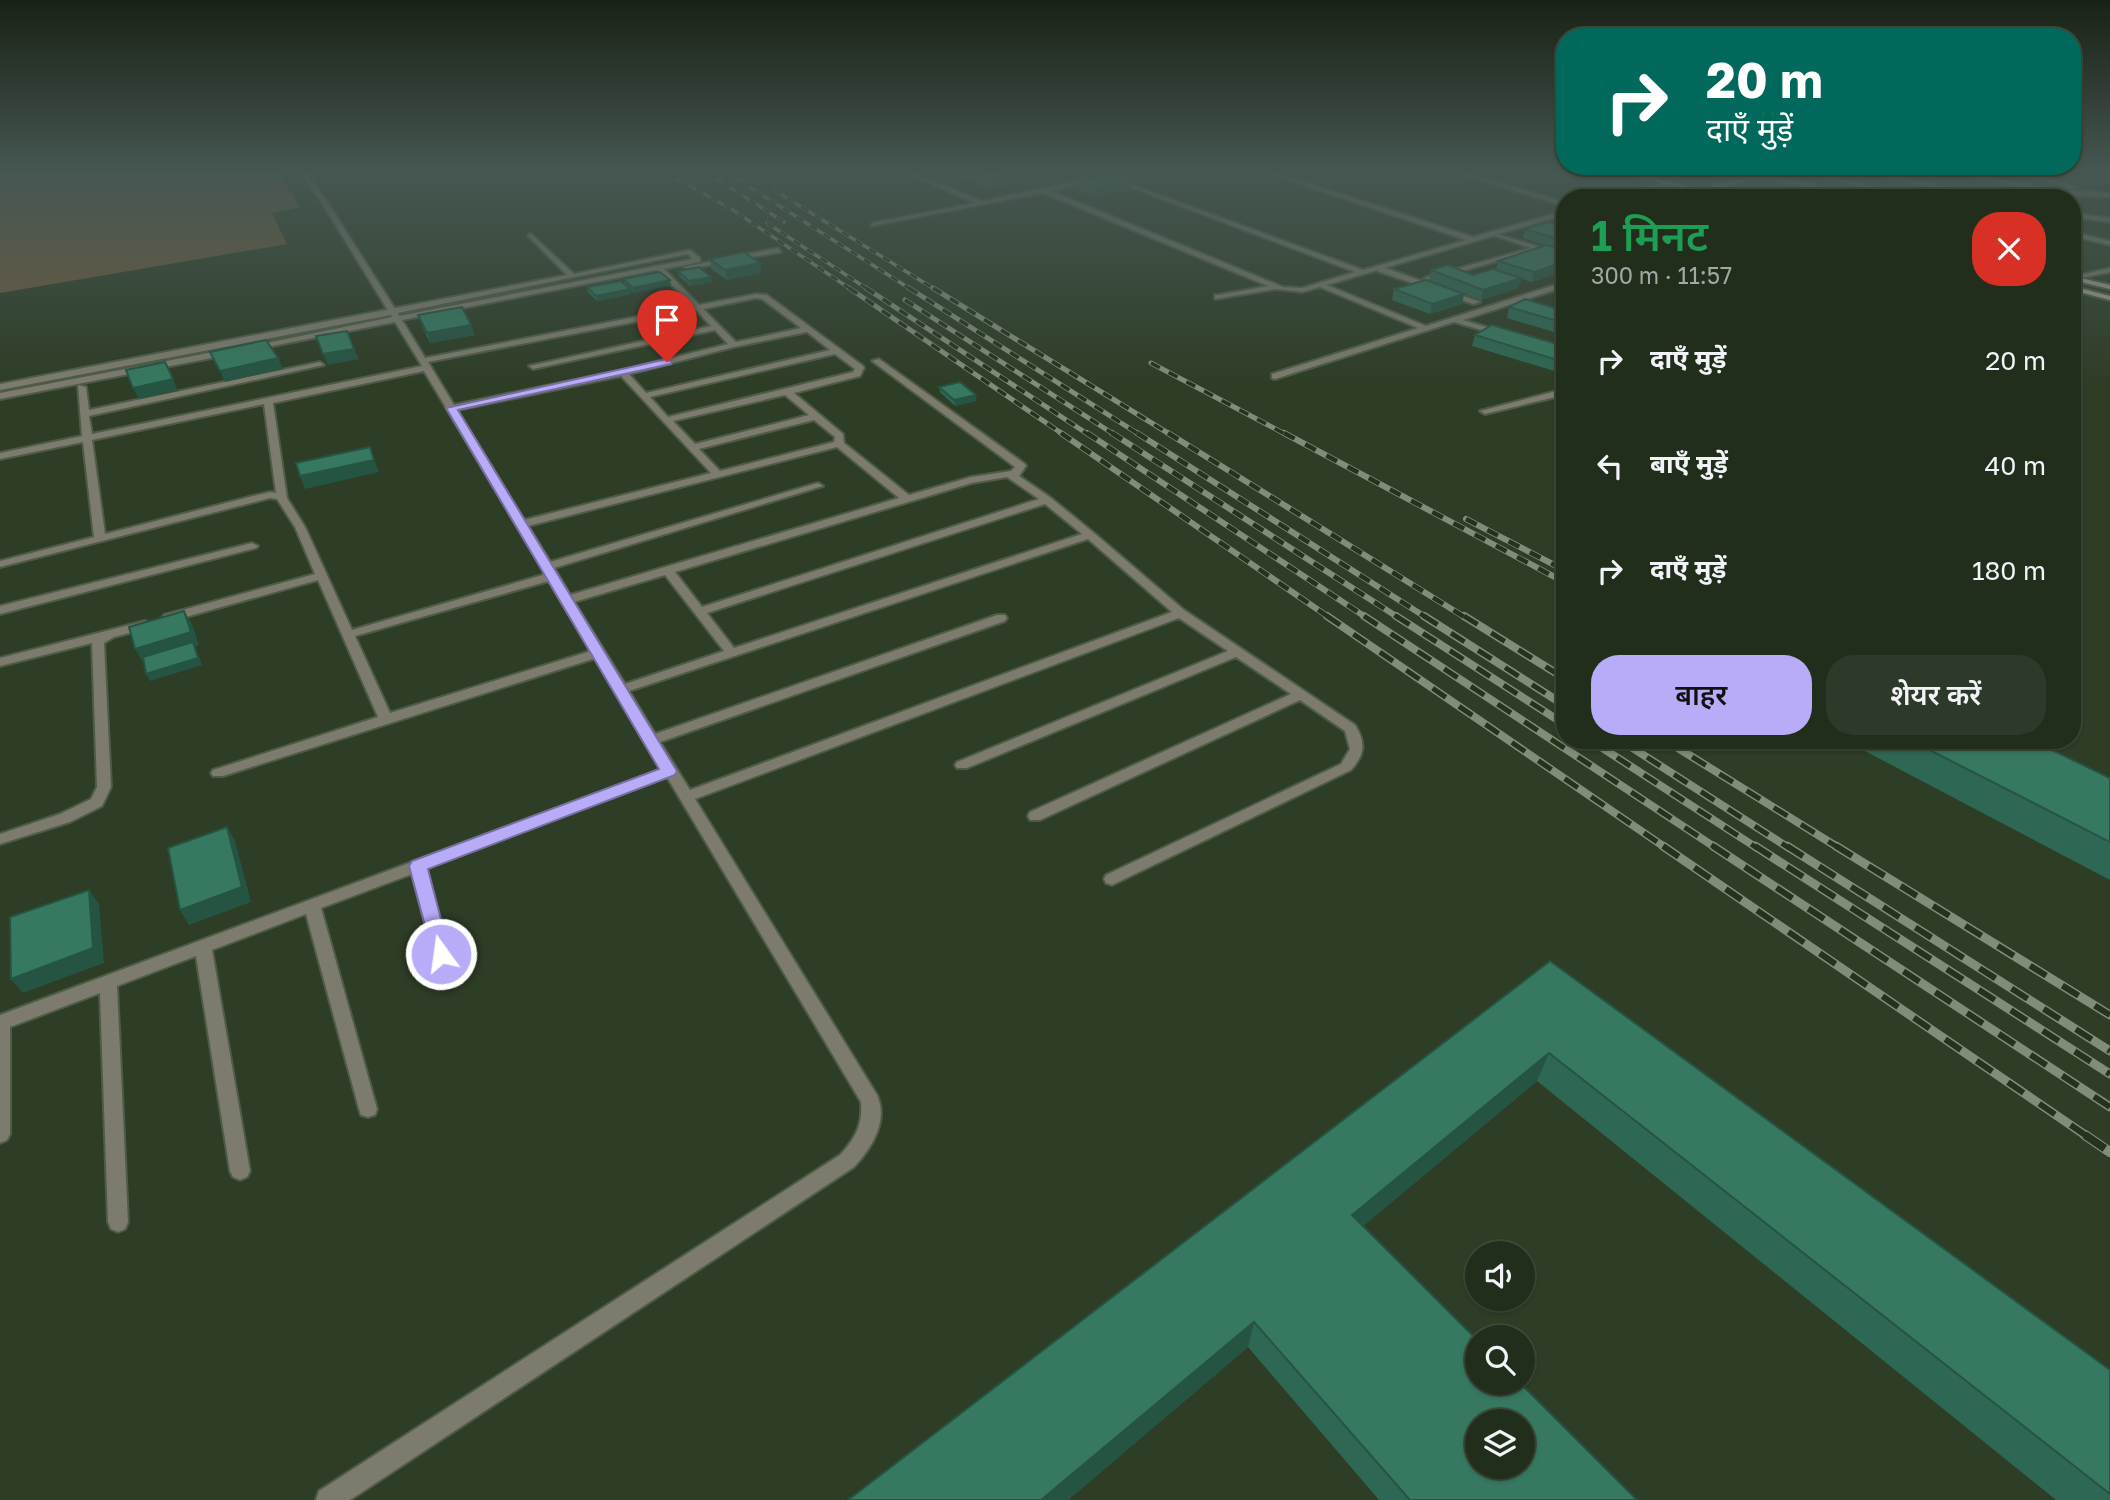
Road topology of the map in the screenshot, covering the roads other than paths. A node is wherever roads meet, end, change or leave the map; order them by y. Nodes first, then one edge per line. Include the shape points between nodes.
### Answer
1 (350, 244) edge
2 (539, 244) edge
3 (1173, 244) edge
4 (1287, 244) edge
5 (1461, 244) edge
6 (1526, 244) edge
7 (778, 250) dead end
8 (1380, 269) junction
9 (661, 270) junction
10 (2110, 270) edge
11 (1365, 273) junction
12 (572, 276) junction
13 (2081, 276) edge
14 (1428, 278) edge
15 (2081, 280) edge
16 (1321, 285) junction
17 (1278, 287) junction
18 (2110, 287) edge
19 (1556, 288) edge
20 (2081, 290) edge
21 (1218, 297) dead end
22 (2110, 298) edge
23 (1476, 302) edge
24 (696, 307) junction
25 (395, 316) junction
26 (1456, 320) junction
27 (716, 327) junction
28 (1427, 329) junction
29 (806, 330) junction
30 (1516, 339) edge
31 (734, 345) junction
32 (836, 351) junction
33 (876, 361) dead end
34 (425, 364) junction
35 (320, 365) edge
36 (534, 366) dead end
37 (623, 373) junction
38 (1275, 376) dead end
39 (0, 387) edge
40 (81, 387) dead end
41 (787, 392) junction
42 (1556, 394) edge
43 (0, 396) edge
44 (645, 396) junction
45 (268, 401) junction
46 (451, 408) junction
47 (1485, 411) dead end
48 (84, 414) junction
49 (817, 416) junction
50 (666, 421) junction
51 (87, 439) junction
52 (839, 444) junction
53 (692, 448) junction
54 (0, 456) edge
55 (719, 475) junction
56 (1013, 476) junction
57 (818, 486) dead end
58 (282, 499) junction
59 (907, 499) junction
60 (1047, 500) junction
61 (522, 524) junction
62 (1090, 536) junction
63 (100, 539) junction
64 (252, 546) dead end
65 (0, 564) edge
66 (550, 571) junction
67 (668, 571) junction
68 (323, 575) junction
69 (568, 600) junction
70 (0, 610) edge
71 (699, 612) junction
72 (1180, 613) junction
73 (1001, 618) dead end
74 (110, 634) junction
75 (350, 634) junction
76 (731, 652) junction
77 (1237, 652) junction
78 (599, 653) junction
79 (0, 662) edge
80 (621, 689) junction
81 (1301, 695) junction
82 (386, 719) junction
83 (651, 740) junction
84 (962, 765) dead end
85 (669, 771) junction
86 (218, 772) dead end
87 (686, 797) junction
88 (1035, 816) dead end
89 (0, 839) edge
90 (418, 866) junction
91 (1112, 879) dead end
92 (312, 905) junction
93 (203, 946) junction
94 (441, 954) dead end
95 (108, 982) junction
96 (1, 1022) edge
97 (368, 1109) dead end
98 (0, 1134) edge
99 (240, 1171) dead end
100 (118, 1222) dead end
101 (328, 1500) edge

1 - 25 street
2 - 12 street
3 - 17 street
4 - 11 street
5 - 8 street
6 - 14 street via 1539,248
7 - 9 street
8 - 11 street
8 - 23 street
9 - 12 street via 697,260 685,252
9 - 24 street
9 - 25 street
10 - 13 street
11 - 16 street
12 - 25 street
15 - 18 main road
16 - 17 street via 1302,290
16 - 28 street
17 - 21 street
19 - 26 street
20 - 22 main road
24 - 27 street
24 - 29 street via 761,296
24 - 34 street
25 - 34 street
25 - 39 street
25 - 43 street
26 - 28 street
26 - 30 street
27 - 31 street
27 - 36 street
28 - 38 street
29 - 31 street
29 - 32 street
31 - 37 street
32 - 41 street via 860,371
32 - 44 street
33 - 56 street via 1021,466
34 - 45 street
34 - 46 street
35 - 48 street
37 - 44 street
37 - 46 street
40 - 48 street
41 - 49 street
41 - 50 street
42 - 47 street
44 - 50 street
45 - 51 street
45 - 58 street
46 - 61 street
48 - 51 street
49 - 52 street via 840,436
49 - 53 street
50 - 53 street
51 - 54 street
51 - 63 street
52 - 55 street
52 - 59 street
53 - 55 street
55 - 61 street
56 - 59 street via 996,474
56 - 60 street
57 - 66 street
58 - 63 street via 270,495
58 - 68 street
59 - 67 street
60 - 62 street
60 - 71 street
61 - 66 street
62 - 72 street
62 - 76 street
63 - 65 street
64 - 70 street
66 - 69 street
66 - 75 street
67 - 69 street
67 - 71 street
68 - 74 street
68 - 75 street
69 - 78 street
71 - 76 street
72 - 77 street
72 - 87 street
73 - 83 street
74 - 79 street
74 - 89 street via 98,642 102,794 88,809
75 - 82 street
76 - 80 street
77 - 81 street
77 - 84 street
78 - 80 street
78 - 82 street
80 - 83 street
81 - 88 street
81 - 91 street via 1350,728 1358,742 1357,755 1346,766
82 - 86 street
83 - 85 street
85 - 87 street
85 - 90 street
87 - 101 street via 870,1101 873,1114 860,1147 847,1161
90 - 92 street
90 - 94 street
92 - 93 street
92 - 97 street
93 - 95 street
93 - 99 street
95 - 96 street
95 - 100 street
96 - 98 street

